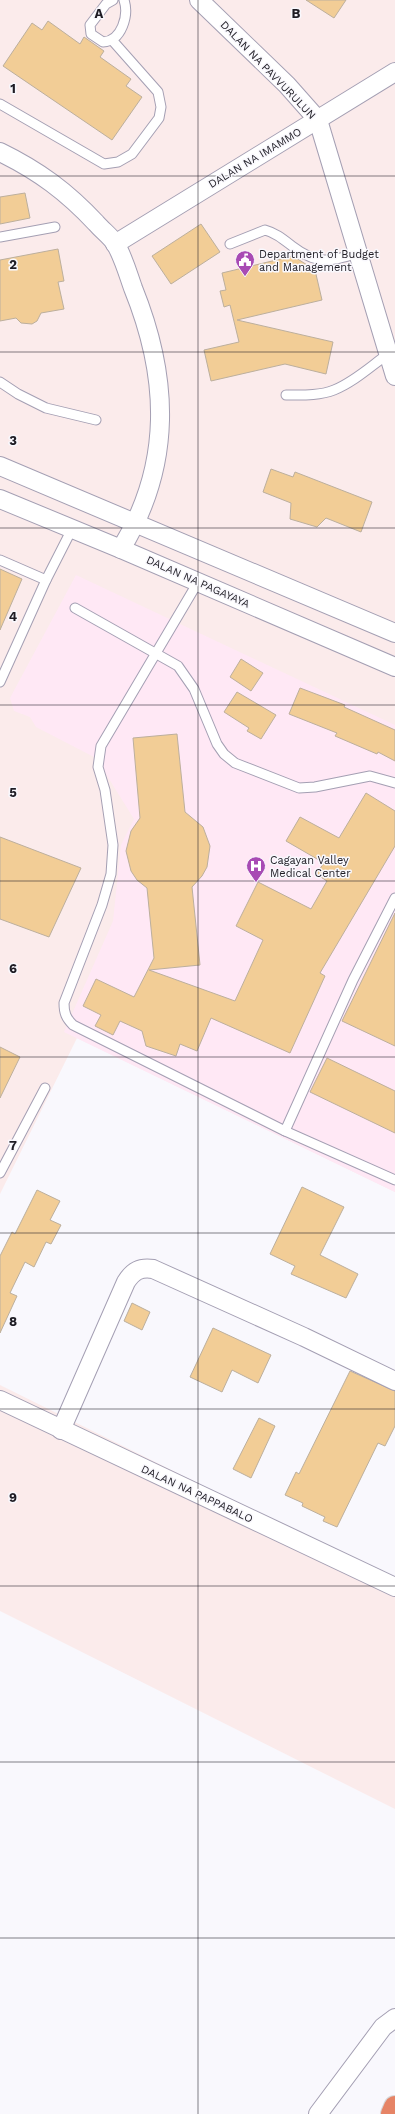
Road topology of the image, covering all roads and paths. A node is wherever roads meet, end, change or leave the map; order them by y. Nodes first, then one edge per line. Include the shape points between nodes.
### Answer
1 (112, 0) edge
2 (124, 0) edge
3 (199, 0) edge
4 (112, 40) junction
5 (395, 72) edge
6 (0, 104) edge
7 (318, 120) junction
8 (0, 152) edge
9 (55, 227) dead end
10 (0, 237) edge
11 (115, 244) junction
12 (230, 244) dead end
13 (358, 253) junction
14 (388, 354) junction
15 (395, 376) edge
16 (0, 382) edge
17 (286, 395) dead end
18 (96, 420) dead end
19 (0, 466) edge
20 (0, 498) edge
21 (136, 524) junction
22 (72, 529) junction
23 (121, 549) junction
24 (0, 560) edge
25 (46, 580) junction
26 (198, 582) junction
27 (75, 608) dead end
28 (395, 633) edge
29 (156, 654) junction
30 (395, 667) edge
31 (0, 682) edge
32 (395, 783) edge
33 (395, 898) edge
34 (45, 1088) dead end
35 (285, 1131) junction
36 (0, 1173) edge
37 (395, 1180) edge
38 (395, 1380) edge
39 (0, 1400) edge
40 (61, 1430) junction
41 (395, 1587) edge
42 (395, 2018) edge
43 (395, 2107) edge
44 (318, 2114) edge
45 (392, 2114) edge

1 - 4 lane via 90,25 93,36 103,42
2 - 4 lane via 124,25
3 - 7 street, DALAN NA PAVVURULUN via 287,85
4 - 6 lane via 158,92 161,108 159,118 132,154 118,162 104,164
5 - 7 street, DALAN NA IMAMMO
7 - 11 street, DALAN NA IMAMMO
7 - 13 street, DALAN NA PAVVURULUN
8 - 11 street via 57,186
9 - 10 lane
11 - 21 street via 140,306 156,361 162,404 159,445 149,488
12 - 13 lane via 265,230 276,234 315,259 332,261
13 - 14 street, DALAN NA PAVVURULUN
14 - 15 street, DALAN NA PAVVURULUN
14 - 17 lane via 334,390
16 - 18 lane via 46,408
19 - 21 street
20 - 22 street, DALAN NA PAGAYAYA
21 - 23 street
21 - 28 street
22 - 23 street, DALAN NA PAGAYAYA
22 - 25 lane
23 - 26 street, DALAN NA PAGAYAYA
24 - 25 lane
25 - 31 lane
26 - 29 lane
26 - 30 street, DALAN NA PAGAYAYA
27 - 29 lane
29 - 32 lane via 178,666 186,675 217,744 235,763 299,788 370,776
29 - 35 lane via 101,746 98,767 105,790 113,845 111,874 102,906 64,1003 64,1011 73,1025
33 - 35 lane via 353,980
34 - 36 lane
35 - 37 lane
38 - 40 street via 304,1337 145,1268 137,1270 126,1282
39 - 40 street, DALAN NA PAPPABALO
40 - 41 street, DALAN NA PAPPABALO
42 - 44 street via 383,2027
43 - 45 highway

